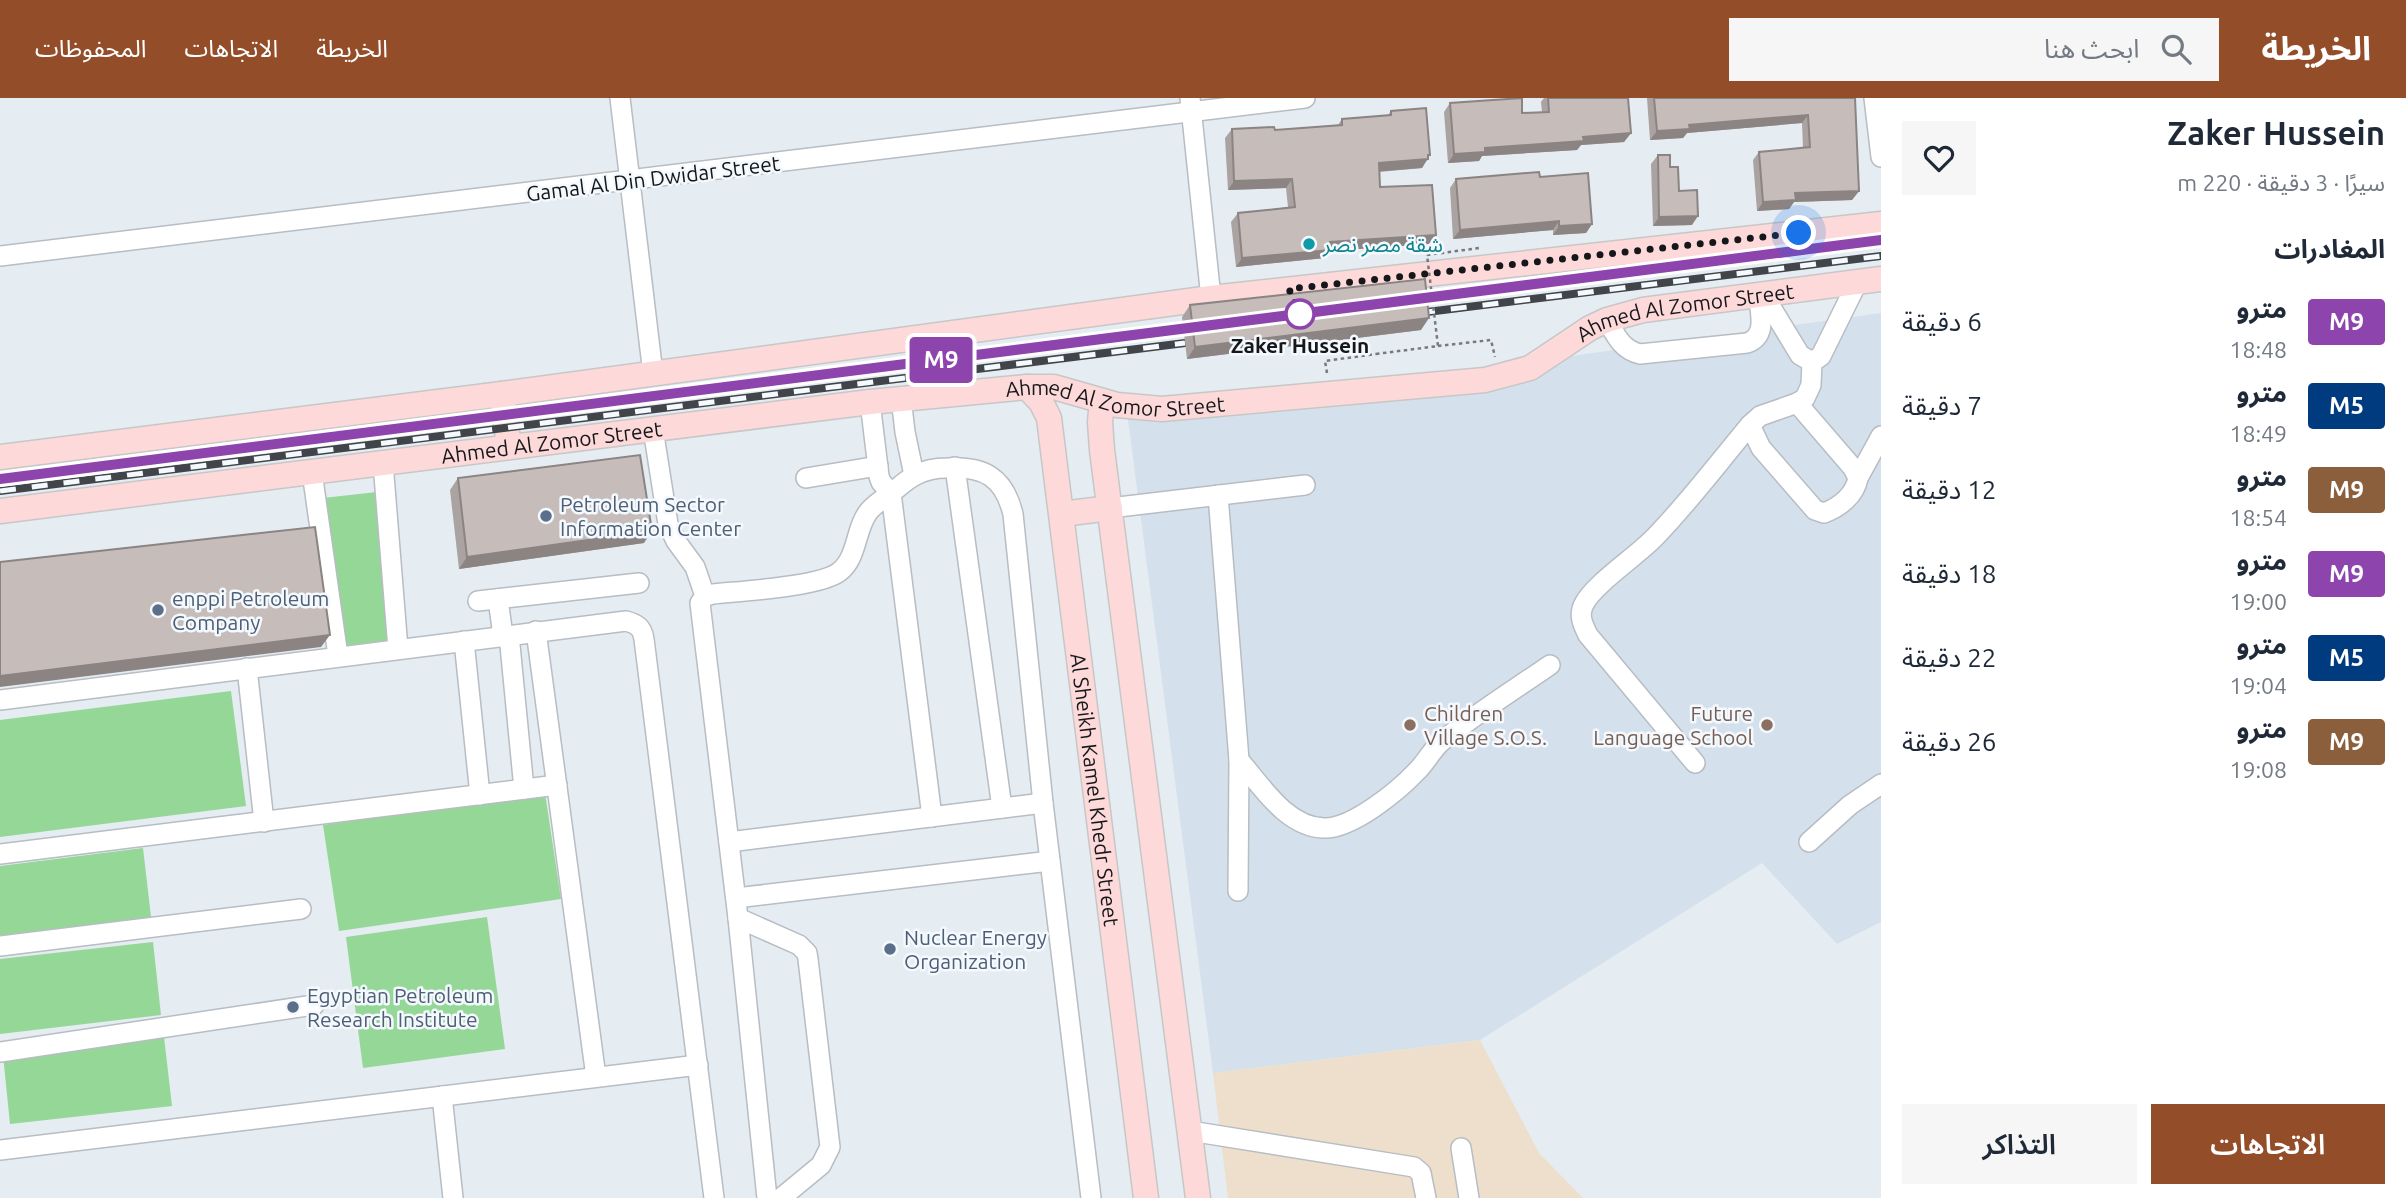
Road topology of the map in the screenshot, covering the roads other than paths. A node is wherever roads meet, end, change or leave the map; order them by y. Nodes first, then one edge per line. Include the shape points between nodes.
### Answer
1 (620, 98) edge
2 (1305, 98) edge
3 (1874, 98) edge
4 (1190, 105) edge
5 (1881, 157) edge
6 (631, 180) junction
7 (1881, 225) edge
8 (0, 256) edge
9 (1869, 281) edge
10 (1760, 294) junction
11 (1210, 298) junction
12 (1607, 320) junction
13 (1812, 362) junction
14 (653, 374) junction
15 (1027, 387) junction
16 (502, 394) junction
17 (901, 398) junction
18 (1102, 401) junction
19 (870, 402) junction
20 (1797, 403) junction
21 (1750, 425) junction
22 (653, 429) junction
23 (1879, 431) edge
24 (509, 446) junction
25 (0, 457) edge
26 (383, 463) junction
27 (878, 466) junction
28 (955, 467) junction
29 (312, 472) junction
30 (914, 475) junction
31 (806, 478) dead end
32 (1858, 478) junction
33 (1305, 485) dead end
34 (891, 493) junction
35 (1218, 495) junction
36 (1110, 508) junction
37 (0, 511) edge
38 (1062, 514) junction
39 (639, 583) dead end
40 (705, 596) junction
41 (536, 632) junction
42 (506, 635) junction
43 (464, 641) junction
44 (398, 649) junction
45 (338, 656) junction
46 (1550, 664) dead end
47 (247, 668) junction
48 (0, 700) edge
49 (1239, 760) junction
50 (1695, 763) dead end
51 (1881, 784) edge
52 (557, 785) junction
53 (524, 789) junction
54 (480, 795) junction
55 (1044, 803) junction
56 (1002, 808) junction
57 (933, 817) junction
58 (264, 822) junction
59 (729, 842) junction
60 (1809, 842) dead end
61 (0, 854) edge
62 (1051, 861) junction
63 (1238, 891) dead end
64 (736, 898) junction
65 (301, 909) dead end
66 (738, 918) junction
67 (0, 946) edge
68 (314, 1005) dead end
69 (0, 1052) edge
70 (698, 1065) junction
71 (596, 1077) junction
72 (442, 1096) junction
73 (1190, 1131) junction
74 (1461, 1149) dead end
75 (0, 1150) edge
76 (453, 1198) edge
77 (714, 1198) edge
78 (767, 1198) edge
79 (780, 1198) edge
80 (1091, 1198) edge
81 (1146, 1198) edge
82 (1198, 1198) edge
83 (1426, 1198) edge
84 (1469, 1198) edge

1 - 6 street
2 - 4 street, Gamal Al Din Dwidar Street
3 - 5 street
4 - 6 street, Gamal Al Din Dwidar Street
4 - 11 street
6 - 8 street, Gamal Al Din Dwidar Street
6 - 14 street
7 - 11 main road
9 - 10 main road, Ahmed Al Zomor Street
9 - 13 street via 1821,356
10 - 12 main road, Ahmed Al Zomor Street via 1643,310
10 - 12 street via 1761,329 1757,338 1747,342 1640,354 1622,345
10 - 13 street via 1800,355
11 - 14 main road
12 - 18 main road, Ahmed Al Zomor Street via 1530,368 1492,379 1162,409
13 - 20 street via 1809,392
14 - 16 main road
15 - 17 main road, Ahmed Al Zomor Street
15 - 18 main road, Ahmed Al Zomor Street via 1063,389
15 - 38 main road, Al Sheikh Kamel Khedr Street via 1049,418
16 - 24 main road
16 - 25 main road
17 - 19 main road, Ahmed Al Zomor Street
17 - 30 street
18 - 36 main road via 1101,436
19 - 22 main road, Ahmed Al Zomor Street
19 - 27 street
20 - 21 street via 1760,416
20 - 32 street
21 - 32 street via 1761,448 1815,510 1835,509 1853,493
21 - 50 street via 1677,513 1589,596 1582,608 1581,622 1588,635
22 - 24 main road, Ahmed Al Zomor Street
22 - 40 street via 668,524 695,566
23 - 32 street
24 - 26 main road, Ahmed Al Zomor Street
26 - 29 main road, Ahmed Al Zomor Street
26 - 44 street
27 - 31 street
27 - 34 street via 881,482
28 - 30 street
28 - 55 street via 987,473 1009,498
28 - 56 street
29 - 37 main road, Ahmed Al Zomor Street
29 - 45 street
30 - 34 street
33 - 35 street
34 - 40 street via 868,512 840,571 814,582
34 - 57 street
35 - 36 street
35 - 49 street
36 - 38 main road
36 - 73 main road
38 - 81 main road, Al Sheikh Kamel Khedr Street
39 - 42 street via 488,600
40 - 59 street via 699,611
41 - 42 street
41 - 52 street
41 - 70 street via 626,621 642,630
42 - 43 street
42 - 53 street
43 - 44 street
43 - 54 street
44 - 45 street
45 - 47 street
46 - 49 street via 1443,741 1406,781 1343,825 1324,829 1291,817
47 - 48 street
47 - 58 street
49 - 63 street
51 - 60 street
52 - 53 street
52 - 71 street
53 - 54 street
54 - 58 street
55 - 56 street
55 - 62 street
56 - 57 street
57 - 59 street
58 - 61 street
59 - 64 street
62 - 64 street
62 - 80 street
64 - 66 street
65 - 67 street
66 - 78 street
66 - 79 street via 799,945 808,959 830,1147 821,1165
68 - 69 street
70 - 71 street
70 - 77 street
71 - 72 street
72 - 75 street
72 - 76 street
73 - 82 main road
73 - 83 street via 1414,1167
74 - 84 street

